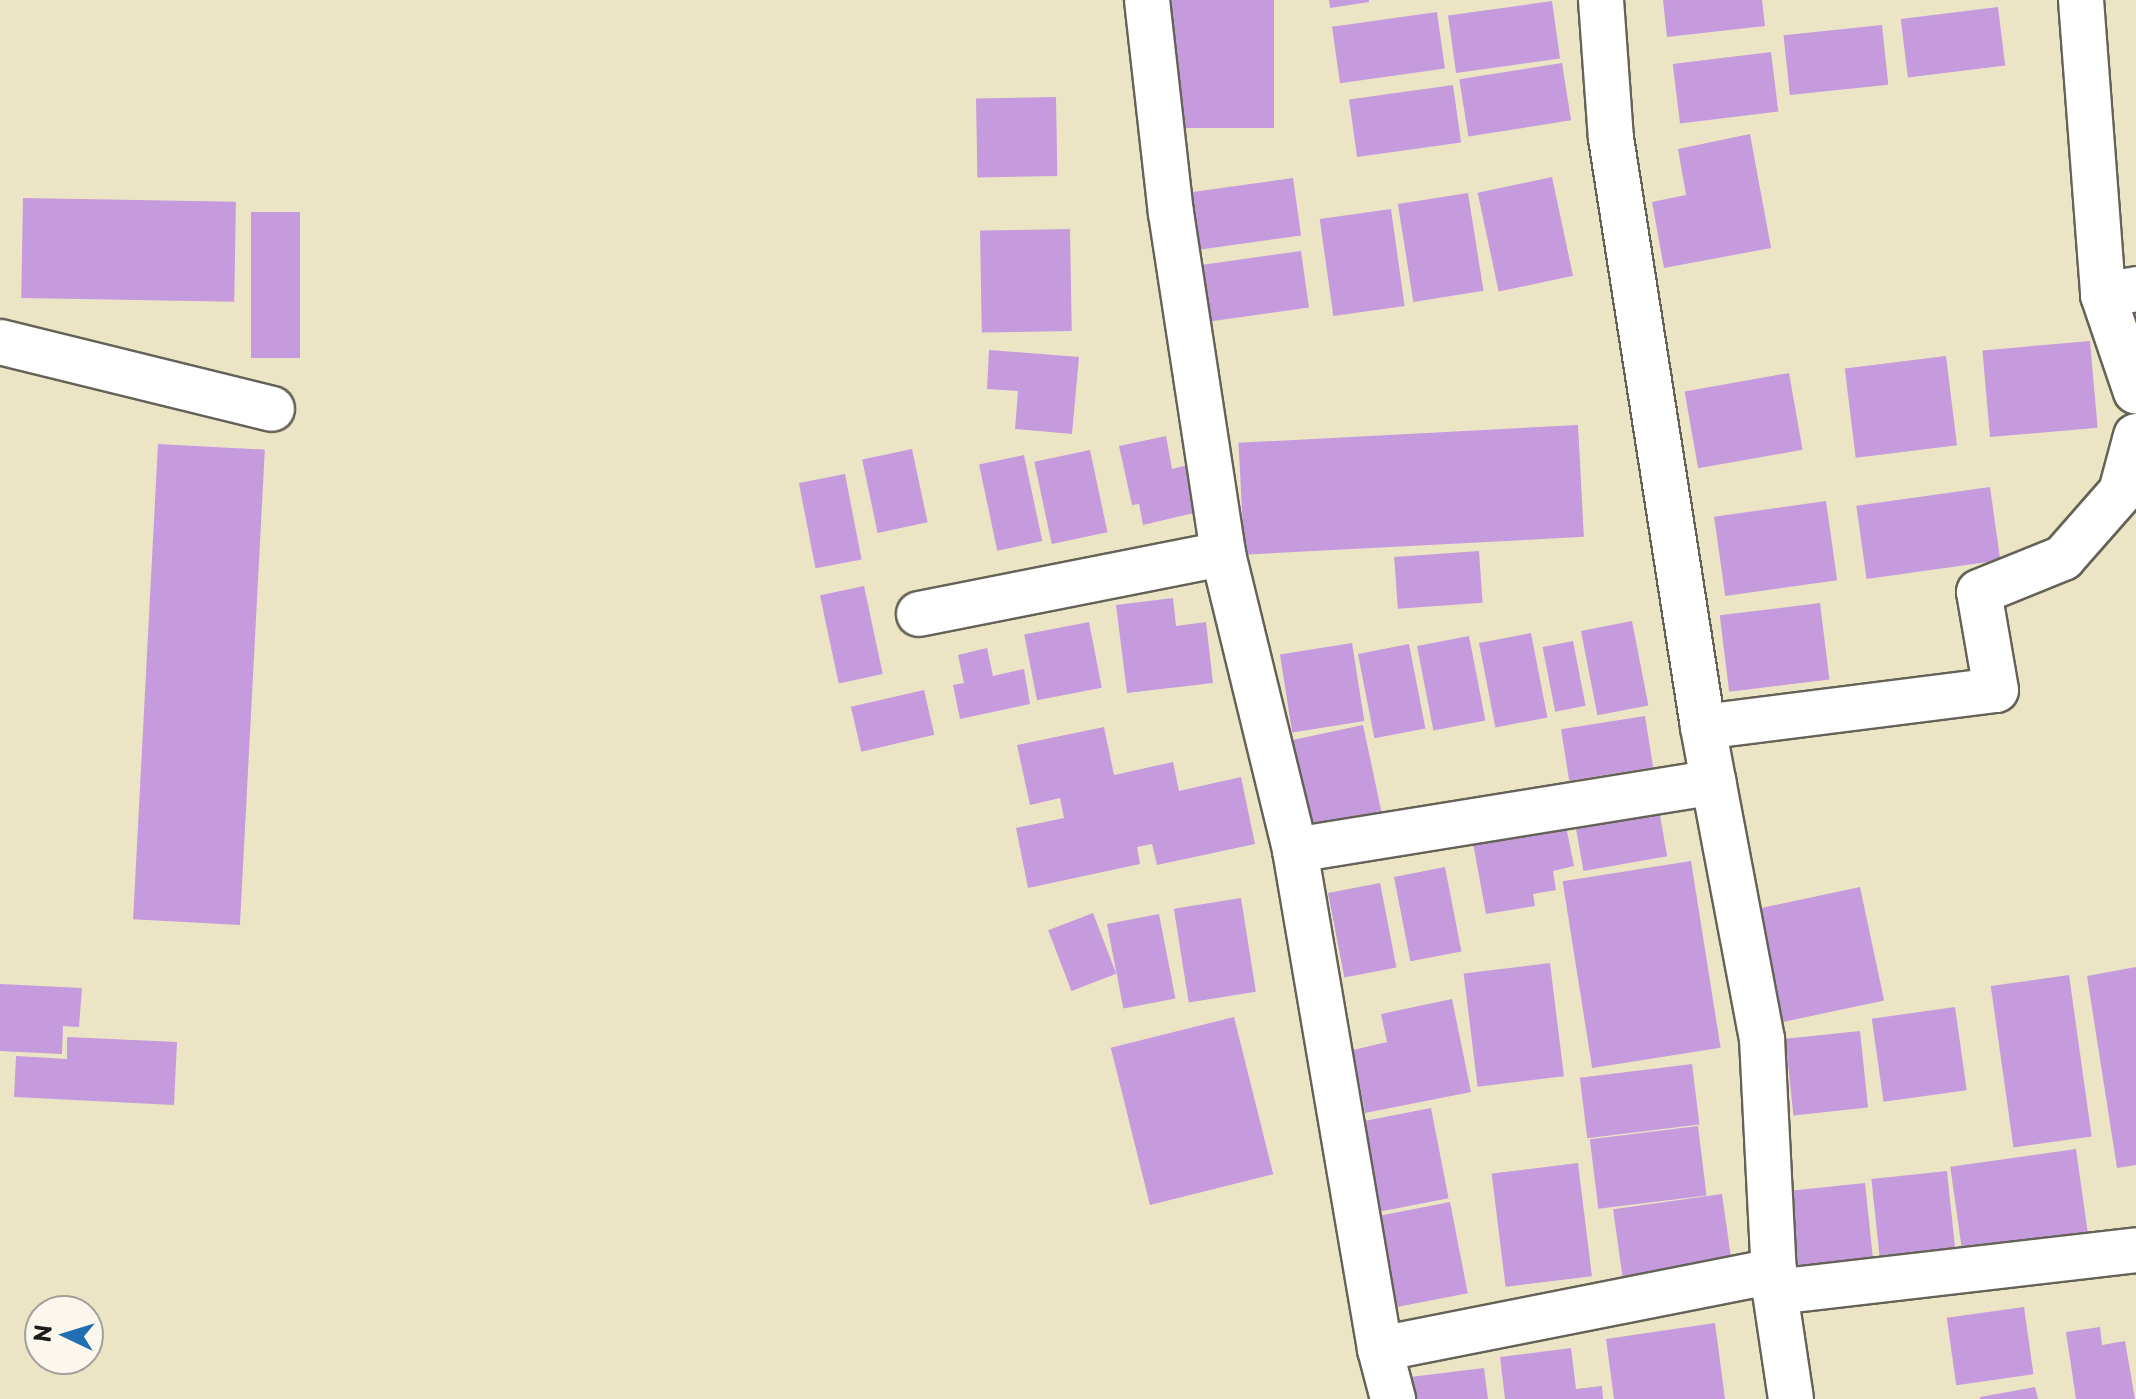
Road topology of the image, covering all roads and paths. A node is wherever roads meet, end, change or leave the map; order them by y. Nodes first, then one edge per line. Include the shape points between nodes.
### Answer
1 (1147, 0) edge
2 (1601, 0) edge
3 (2081, 0) edge
4 (2119, 292) edge
5 (0, 342) edge
6 (2136, 392) edge
7 (272, 409) dead end
8 (2136, 436) edge
9 (1223, 554) junction
10 (919, 614) dead end
11 (1703, 727) junction
12 (1714, 782) junction
13 (1295, 850) junction
14 (2136, 1250) edge
15 (1775, 1282) junction
16 (1380, 1349) junction
17 (1393, 1399) edge
18 (1791, 1399) edge

1 - 9 street via 1171,213
2 - 11 street via 1611,138
3 - 4 street
4 - 6 street
5 - 7 street
8 - 11 street via 2121,492 2063,558 1979,592 1996,690
9 - 10 street
9 - 13 street
11 - 12 street
12 - 13 street
12 - 15 street via 1762,1039
13 - 16 street
14 - 15 street
15 - 16 street
15 - 18 street
16 - 17 street

